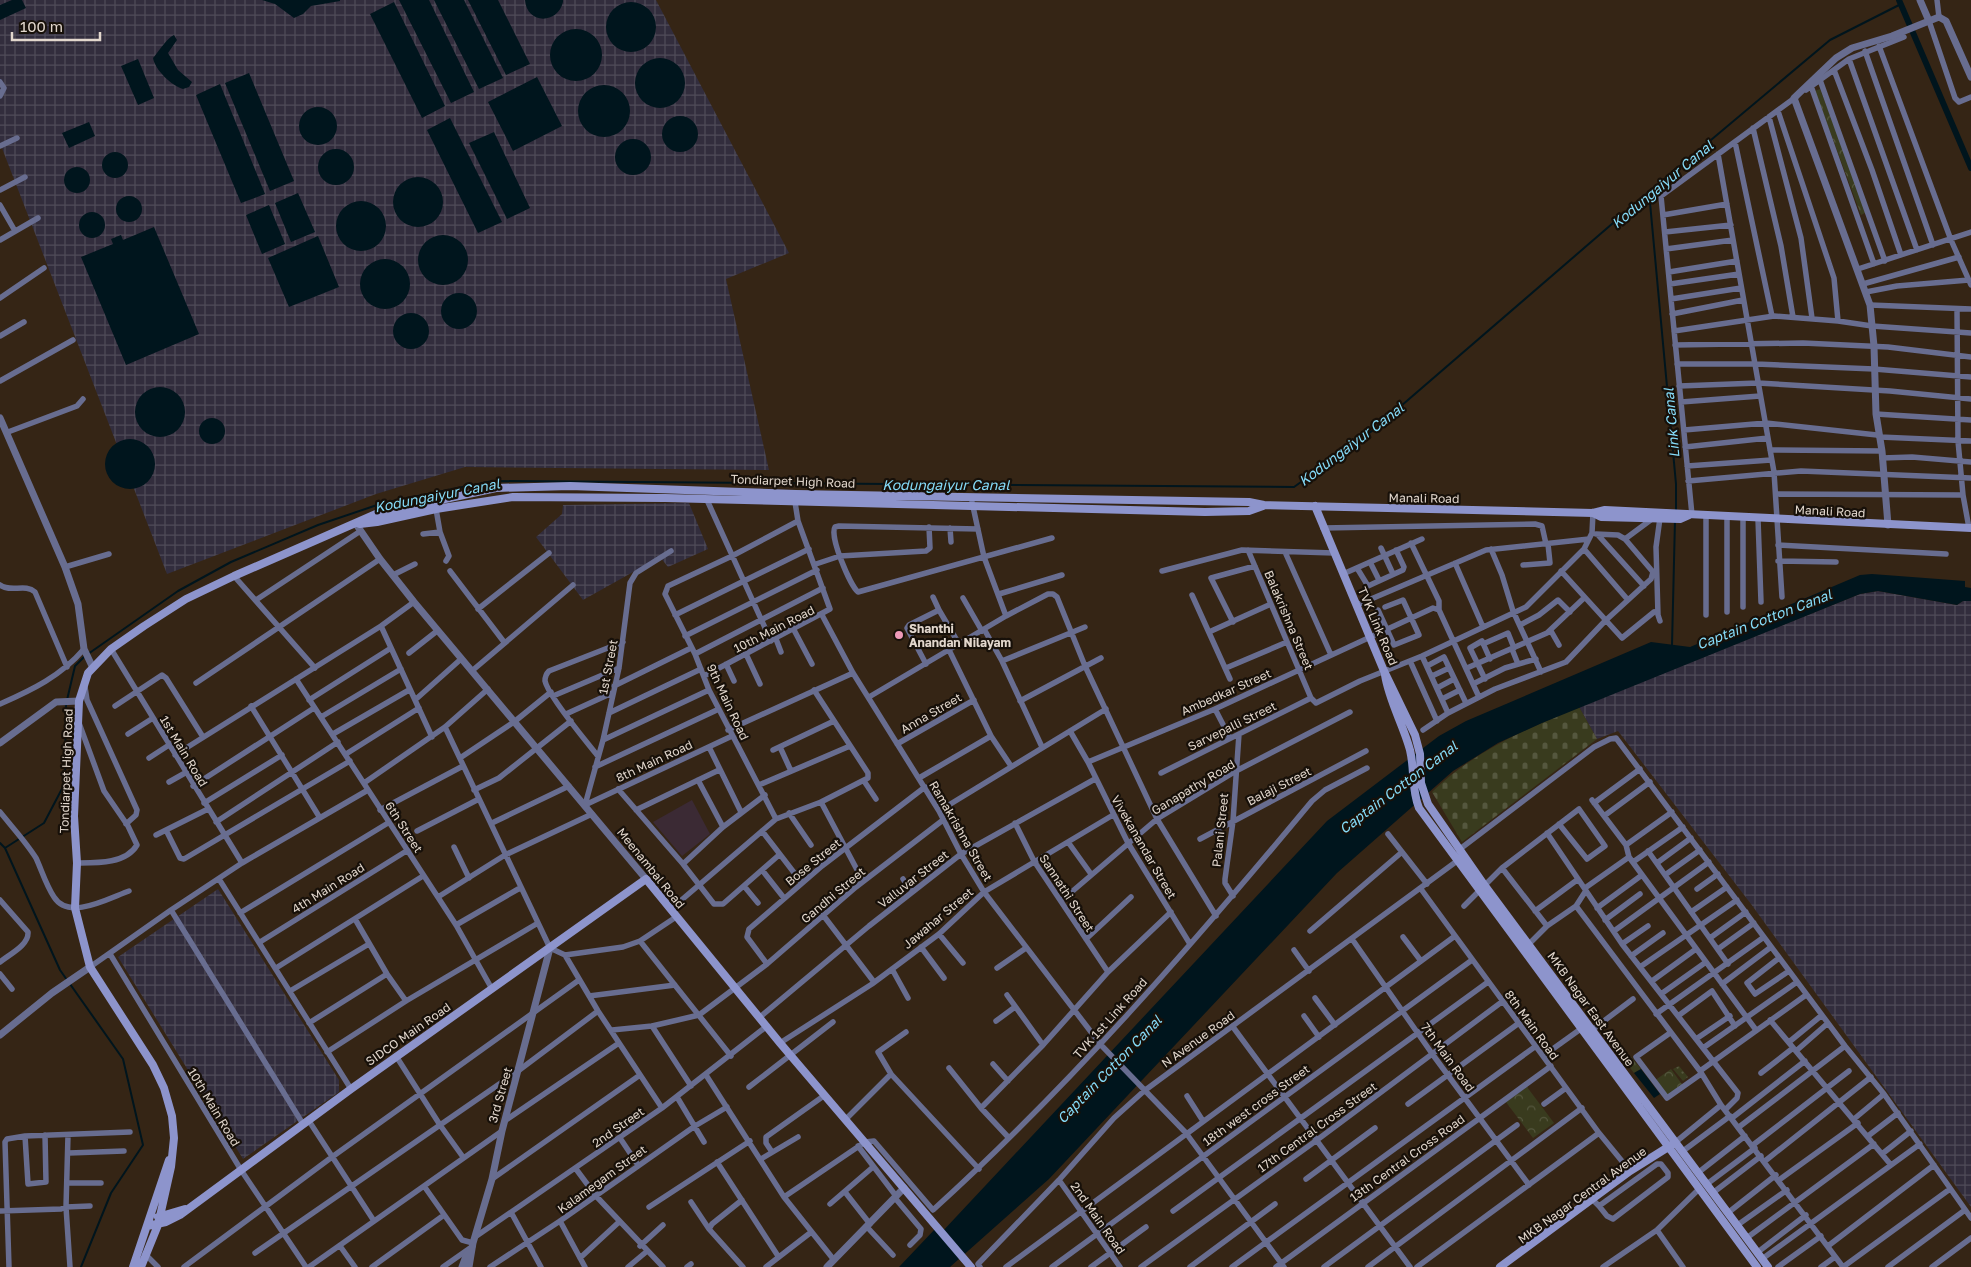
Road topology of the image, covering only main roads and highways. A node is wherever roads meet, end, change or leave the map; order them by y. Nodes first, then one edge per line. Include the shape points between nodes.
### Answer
1 (1264, 505) junction
2 (1314, 506) junction
3 (1593, 513) junction
4 (1660, 517) junction
5 (356, 524) junction
6 (1970, 528) edge
7 (1384, 671) junction
8 (1420, 754) joint
9 (646, 879) joint
10 (1482, 889) junction
11 (1677, 1141) junction
12 (1669, 1147) junction
13 (171, 1156) junction
14 (185, 1210) junction
15 (160, 1216) junction
16 (148, 1222) junction
17 (158, 1225) junction
18 (977, 1266) edge
19 (133, 1267) edge
20 (141, 1267) edge
21 (1500, 1267) edge
22 (1757, 1267) edge
23 (1768, 1267) edge

1 - 2 main road, Tondiarpet High Road
1 - 5 main road, Tondiarpet High Road via 1249,510 1205,512 513,497
1 - 5 main road, Tondiarpet High Road via 1249,502 972,498 570,486 496,488 376,514
2 - 3 main road, Manali Road
2 - 7 main road, TVK Link Road
3 - 4 main road, Manali Road via 1605,510
3 - 4 main road, Manali Road via 1601,517
4 - 6 main road, Manali Road via 1691,515
5 - 13 main road, Tondiarpet High Road via 186,599 91,662 77,700 75,908 90,967 153,1065 164,1088 174,1127
7 - 8 main road, TVK Link Road via 1416,735
7 - 10 main road via 1411,758 1413,794 1457,861
8 - 10 main road, MKB Nagar East Avenue via 1421,783 1428,804 1460,849
9 - 14 main road, SIDCO Main Road
9 - 18 main road, Meenambal Road via 825,1095 861,1144 904,1188 962,1257
10 - 11 main road, MKB Nagar East Avenue via 1529,944
10 - 12 main road
11 - 12 main road, MKB Nagar Central Avenue
11 - 23 main road, MKB Nagar East Avenue
12 - 21 main road, MKB Nagar Central Avenue via 1630,1171
12 - 22 main road
13 - 15 main road, Tondiarpet High Road
13 - 16 main road, Tondiarpet High Road
14 - 15 main road, SIDCO Main Road
14 - 17 main road, SIDCO Main Road
15 - 16 main road, SIDCO Main Road
15 - 17 main road, Tondiarpet High Road
16 - 17 main road, SIDCO Main Road
16 - 19 main road, Tondiarpet High Road
17 - 20 main road, Tondiarpet High Road

